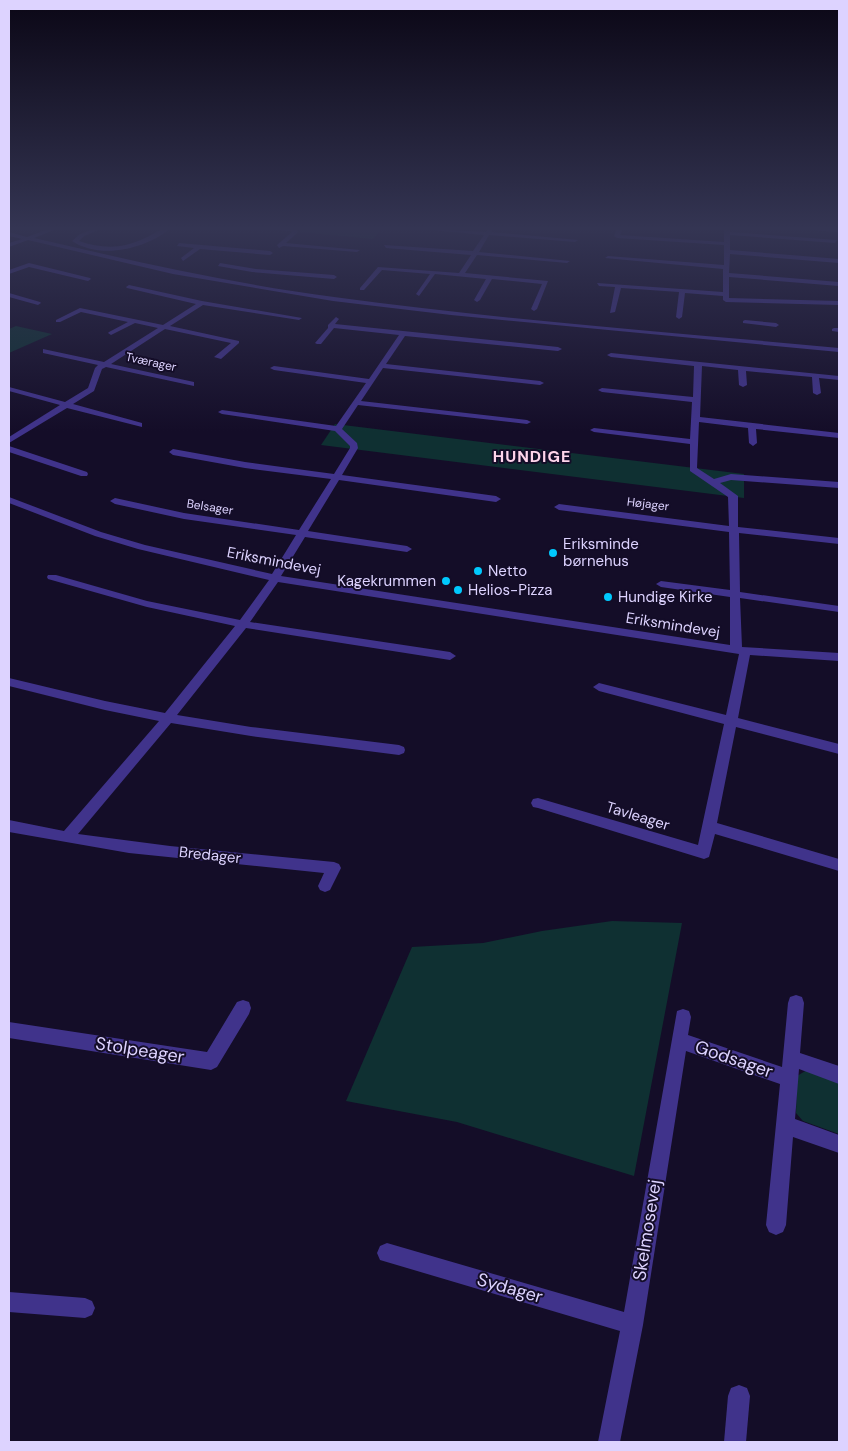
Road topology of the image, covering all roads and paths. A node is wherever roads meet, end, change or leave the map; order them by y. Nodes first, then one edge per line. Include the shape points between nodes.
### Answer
1 (12, 296) edge
2 (169, 296) edge
3 (312, 296) edge
4 (479, 296) edge
5 (540, 296) edge
6 (616, 296) edge
7 (681, 296) edge
8 (726, 296) edge
9 (477, 300) dead end
10 (38, 302) dead end
11 (202, 303) junction
12 (839, 303) edge
13 (534, 309) dead end
14 (612, 312) dead end
15 (759, 312) junction
16 (679, 317) dead end
17 (299, 318) dead end
18 (336, 319) dead end
19 (58, 321) dead end
20 (133, 322) junction
21 (745, 322) dead end
22 (776, 325) dead end
23 (332, 327) junction
24 (163, 328) junction
25 (111, 333) dead end
26 (403, 334) junction
27 (737, 341) junction
28 (319, 343) dead end
29 (558, 349) dead end
30 (839, 350) edge
31 (46, 351) dead end
32 (611, 355) dead end
33 (839, 355) edge
34 (218, 356) dead end
35 (698, 364) junction
36 (105, 365) junction
37 (381, 366) junction
38 (274, 368) dead end
39 (742, 368) junction
40 (814, 375) junction
41 (839, 378) edge
42 (370, 381) junction
43 (540, 383) dead end
44 (191, 384) dead end
45 (743, 385) dead end
46 (9, 389) edge
47 (602, 390) dead end
48 (817, 392) dead end
49 (696, 400) junction
50 (357, 403) junction
51 (64, 406) junction
52 (222, 412) dead end
53 (695, 419) junction
54 (527, 422) dead end
55 (139, 425) dead end
56 (752, 426) junction
57 (338, 429) junction
58 (594, 430) dead end
59 (839, 436) edge
60 (9, 441) edge
61 (693, 442) junction
62 (753, 442) dead end
63 (9, 449) edge
64 (173, 452) dead end
65 (84, 474) dead end
66 (337, 477) junction
67 (713, 482) junction
68 (839, 485) edge
69 (496, 499) dead end
70 (9, 500) edge
71 (115, 501) dead end
72 (560, 507) dead end
73 (734, 530) junction
74 (302, 534) junction
75 (839, 541) edge
76 (408, 548) dead end
77 (52, 578) dead end
78 (275, 578) junction
79 (661, 584) dead end
80 (734, 595) junction
81 (839, 609) edge
82 (244, 624) junction
83 (740, 650) junction
84 (450, 656) dead end
85 (839, 657) edge
86 (9, 682) edge
87 (599, 686) dead end
88 (168, 718) junction
89 (732, 722) junction
90 (839, 749) edge
91 (399, 750) dead end
92 (538, 803) dead end
93 (9, 826) edge
94 (711, 827) junction
95 (67, 837) junction
96 (839, 865) edge
97 (325, 886) dead end
98 (796, 1003) dead end
99 (243, 1008) dead end
100 (683, 1017) dead end
101 (9, 1030) edge
102 (679, 1040) junction
103 (791, 1058) junction
104 (839, 1075) edge
105 (789, 1078) junction
106 (785, 1125) junction
107 (839, 1144) edge
108 (776, 1225) dead end
109 (387, 1253) dead end
110 (9, 1302) edge
111 (85, 1308) dead end
112 (632, 1325) junction
113 (739, 1396) dead end
114 (609, 1442) edge
115 (735, 1442) edge

1 - 10 street
2 - 11 street
3 - 27 street via 460,314
4 - 9 street
5 - 13 street
6 - 14 street
7 - 16 street
8 - 15 street via 726,300
11 - 17 street
11 - 24 street, Tværager
12 - 15 street
15 - 21 street
15 - 22 street
18 - 23 street
19 - 20 street via 80,310
20 - 24 street
20 - 25 street, Tværager
23 - 26 street
23 - 28 street
24 - 34 street via 238,342
24 - 36 street, Tværager
26 - 29 street
26 - 37 street
27 - 30 street
27 - 33 street
31 - 36 street, Tværager
32 - 35 street
35 - 39 street
35 - 49 street
36 - 44 street, Tværager
36 - 51 street, Tværager via 98,370 91,390
37 - 42 street
37 - 43 street
38 - 42 street
39 - 40 street
39 - 45 street
40 - 41 street
40 - 48 street
42 - 50 street
46 - 51 street
47 - 49 street
49 - 53 street
50 - 54 street
50 - 57 street
51 - 55 street
51 - 60 street, Tværager
52 - 57 street
53 - 56 street
53 - 61 street
56 - 59 street
56 - 62 street
57 - 66 street via 354,448
58 - 61 street
61 - 67 street via 693,469
63 - 65 street
64 - 66 street
66 - 69 street
66 - 74 street
67 - 68 street via 731,477
67 - 73 street via 732,494
70 - 78 street, Eriksmindevej via 142,547
71 - 74 street, Belsager via 184,516
72 - 73 street, Højager
73 - 75 street, Højager
73 - 80 street
74 - 76 street, Belsager
74 - 78 street
77 - 82 street via 147,604
78 - 82 street
78 - 83 street, Eriksmindevej
79 - 80 street
80 - 81 street
80 - 83 street
82 - 84 street
82 - 88 street
83 - 85 street, Eriksmindevej
83 - 89 street, Tavleager
86 - 88 street
87 - 89 street
88 - 91 street via 258,734
88 - 95 street
89 - 90 street
89 - 94 street, Tavleager
92 - 94 street, Tavleager via 704,853
93 - 95 street, Bredager
94 - 96 street
95 - 97 street, Bredager via 334,868
98 - 103 street, Godsager
99 - 101 street, Stolpeager via 211,1061
100 - 102 street, Skelmosevej
102 - 105 street, Godsager
102 - 112 street, Skelmosevej
103 - 104 street, Godsager
103 - 105 street, Godsager
105 - 106 street, Godsager
106 - 107 street
106 - 108 street, Godsager
109 - 112 street, Sydager
110 - 111 street
112 - 114 street, Skelmosevej
113 - 115 street

